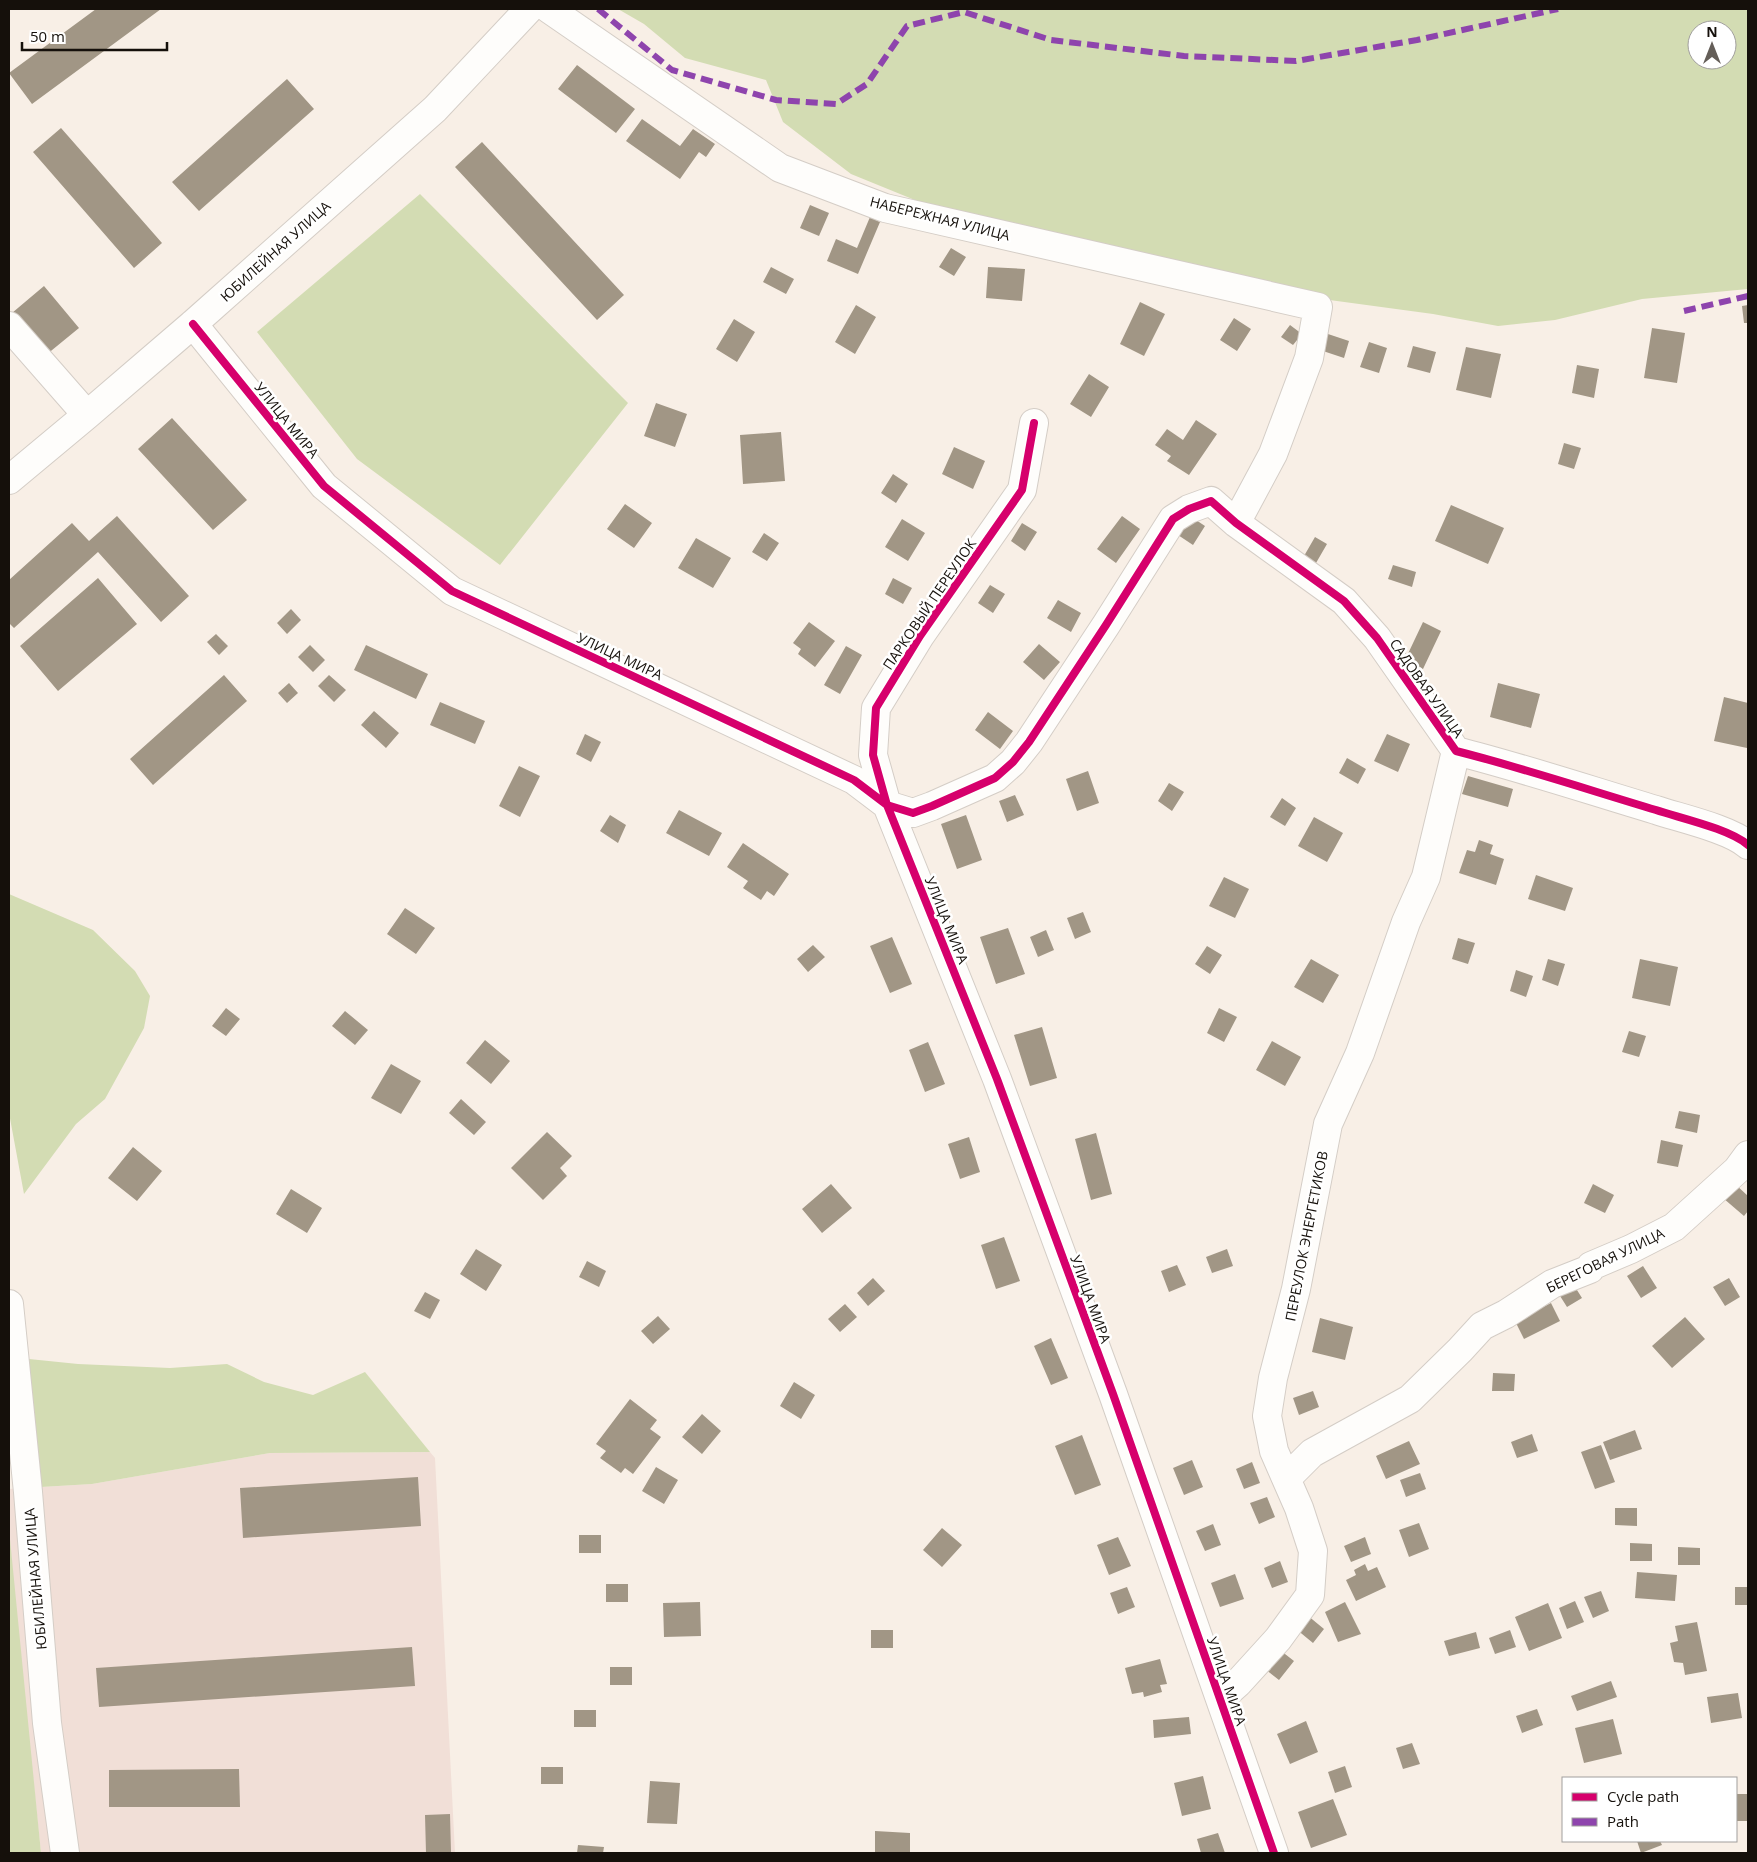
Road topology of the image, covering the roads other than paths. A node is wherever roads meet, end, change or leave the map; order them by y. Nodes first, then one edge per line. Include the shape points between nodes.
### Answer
1 (529, 9) edge
2 (549, 9) edge
3 (193, 324) junction
4 (9, 326) edge
5 (87, 415) junction
6 (1034, 423) dead end
7 (9, 480) edge
8 (1236, 523) junction
9 (1456, 751) junction
10 (887, 805) junction
11 (1748, 845) edge
12 (1748, 1155) edge
13 (9, 1304) edge
14 (1287, 1478) junction
15 (1220, 1699) junction
16 (65, 1853) edge
17 (1274, 1853) edge

1 - 3 street, ЮБИЛЕЙНАЯ УЛИЦА via 435,108
2 - 8 street, НАБЕРЕЖНАЯ УЛИЦА via 780,168 885,208 1318,307 1309,358 1273,454
3 - 5 street, ЮБИЛЕЙНАЯ УЛИЦА
3 - 10 street, УЛИЦА МИРА via 324,486 452,591 854,780
4 - 5 street
5 - 7 street, ЮБИЛЕЙНАЯ УЛИЦА
6 - 10 street, ПАРКОВЫЙ ПЕРЕУЛОК via 1022,490 920,636 876,708 873,755
8 - 9 street, САДОВАЯ УЛИЦА via 1344,601 1377,638
8 - 10 street, САДОВАЯ УЛИЦА via 1211,501 1189,508 1173,520 1029,742 995,778 912,813
9 - 11 street, САДОВАЯ УЛИЦА via 1707,826
9 - 14 street, ПЕРЕУЛОК ЭНЕРГЕТИКОВ via 1426,877 1406,922 1360,1053 1328,1124 1267,1416 1274,1451
10 - 15 street, УЛИЦА МИРА via 1001,1088
12 - 14 street, БЕРЕГОВАЯ УЛИЦА via 1737,1170 1674,1227 1552,1284 1482,1326 1410,1399 1312,1452
13 - 16 street, ЮБИЛЕЙНАЯ УЛИЦА via 47,1723
14 - 15 street, ПЕРЕУЛОК ЭНЕРГЕТИКОВ via 1313,1551 1310,1595 1278,1639
15 - 17 street, УЛИЦА МИРА

